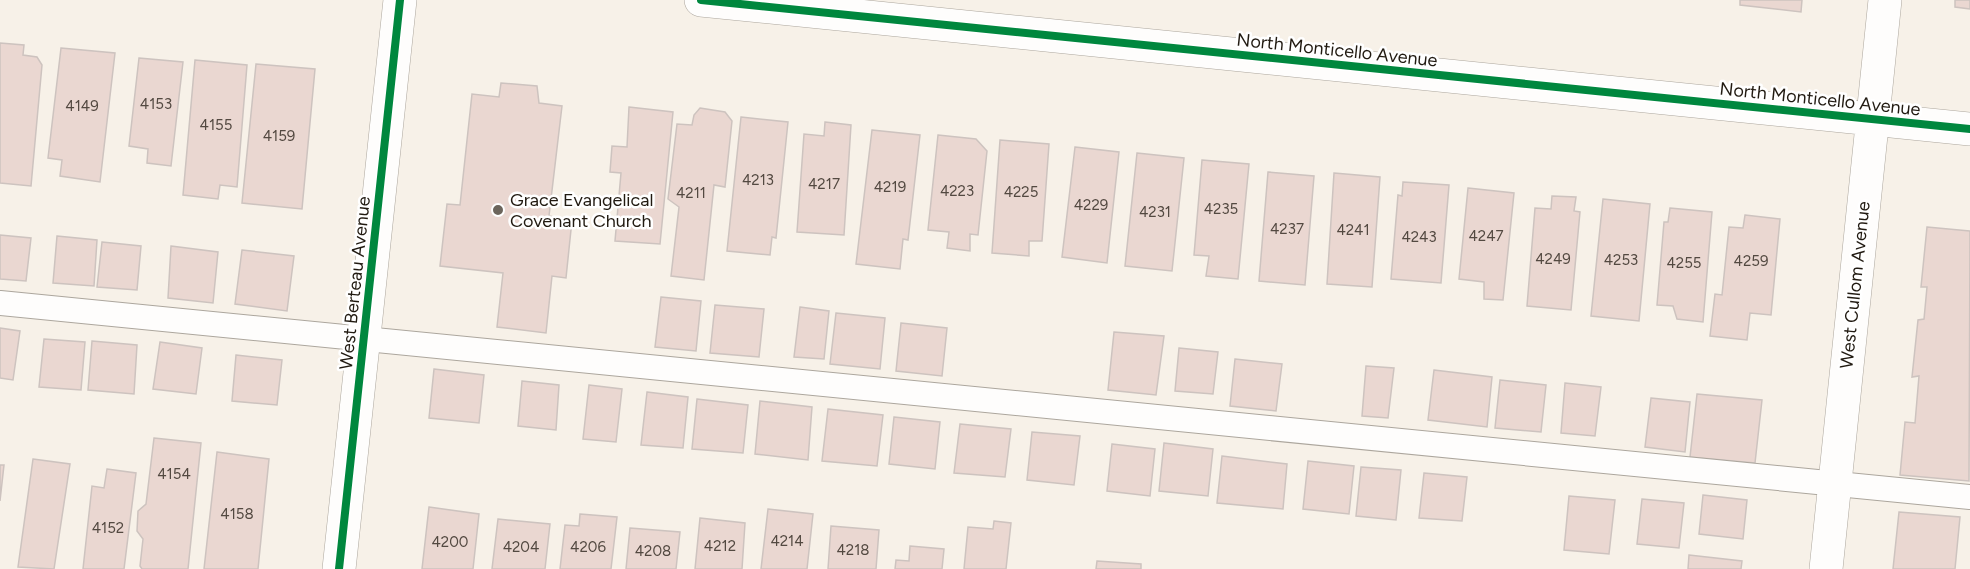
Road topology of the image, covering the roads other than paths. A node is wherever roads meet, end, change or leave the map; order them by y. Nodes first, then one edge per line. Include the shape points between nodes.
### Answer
1 (400, 0) edge
2 (701, 0) edge
3 (1885, 0) edge
4 (1872, 120) junction
5 (1970, 129) edge
6 (0, 303) edge
7 (364, 339) junction
8 (1834, 484) junction
9 (1970, 497) edge
10 (339, 569) edge
11 (1826, 569) edge

1 - 7 street, West Berteau Avenue
2 - 4 street, North Monticello Avenue
3 - 4 street, West Cullom Avenue
4 - 5 street, North Monticello Avenue
4 - 8 street, West Cullom Avenue
6 - 7 lane
7 - 8 lane
7 - 10 street, West Berteau Avenue
8 - 9 lane
8 - 11 street, West Cullom Avenue

